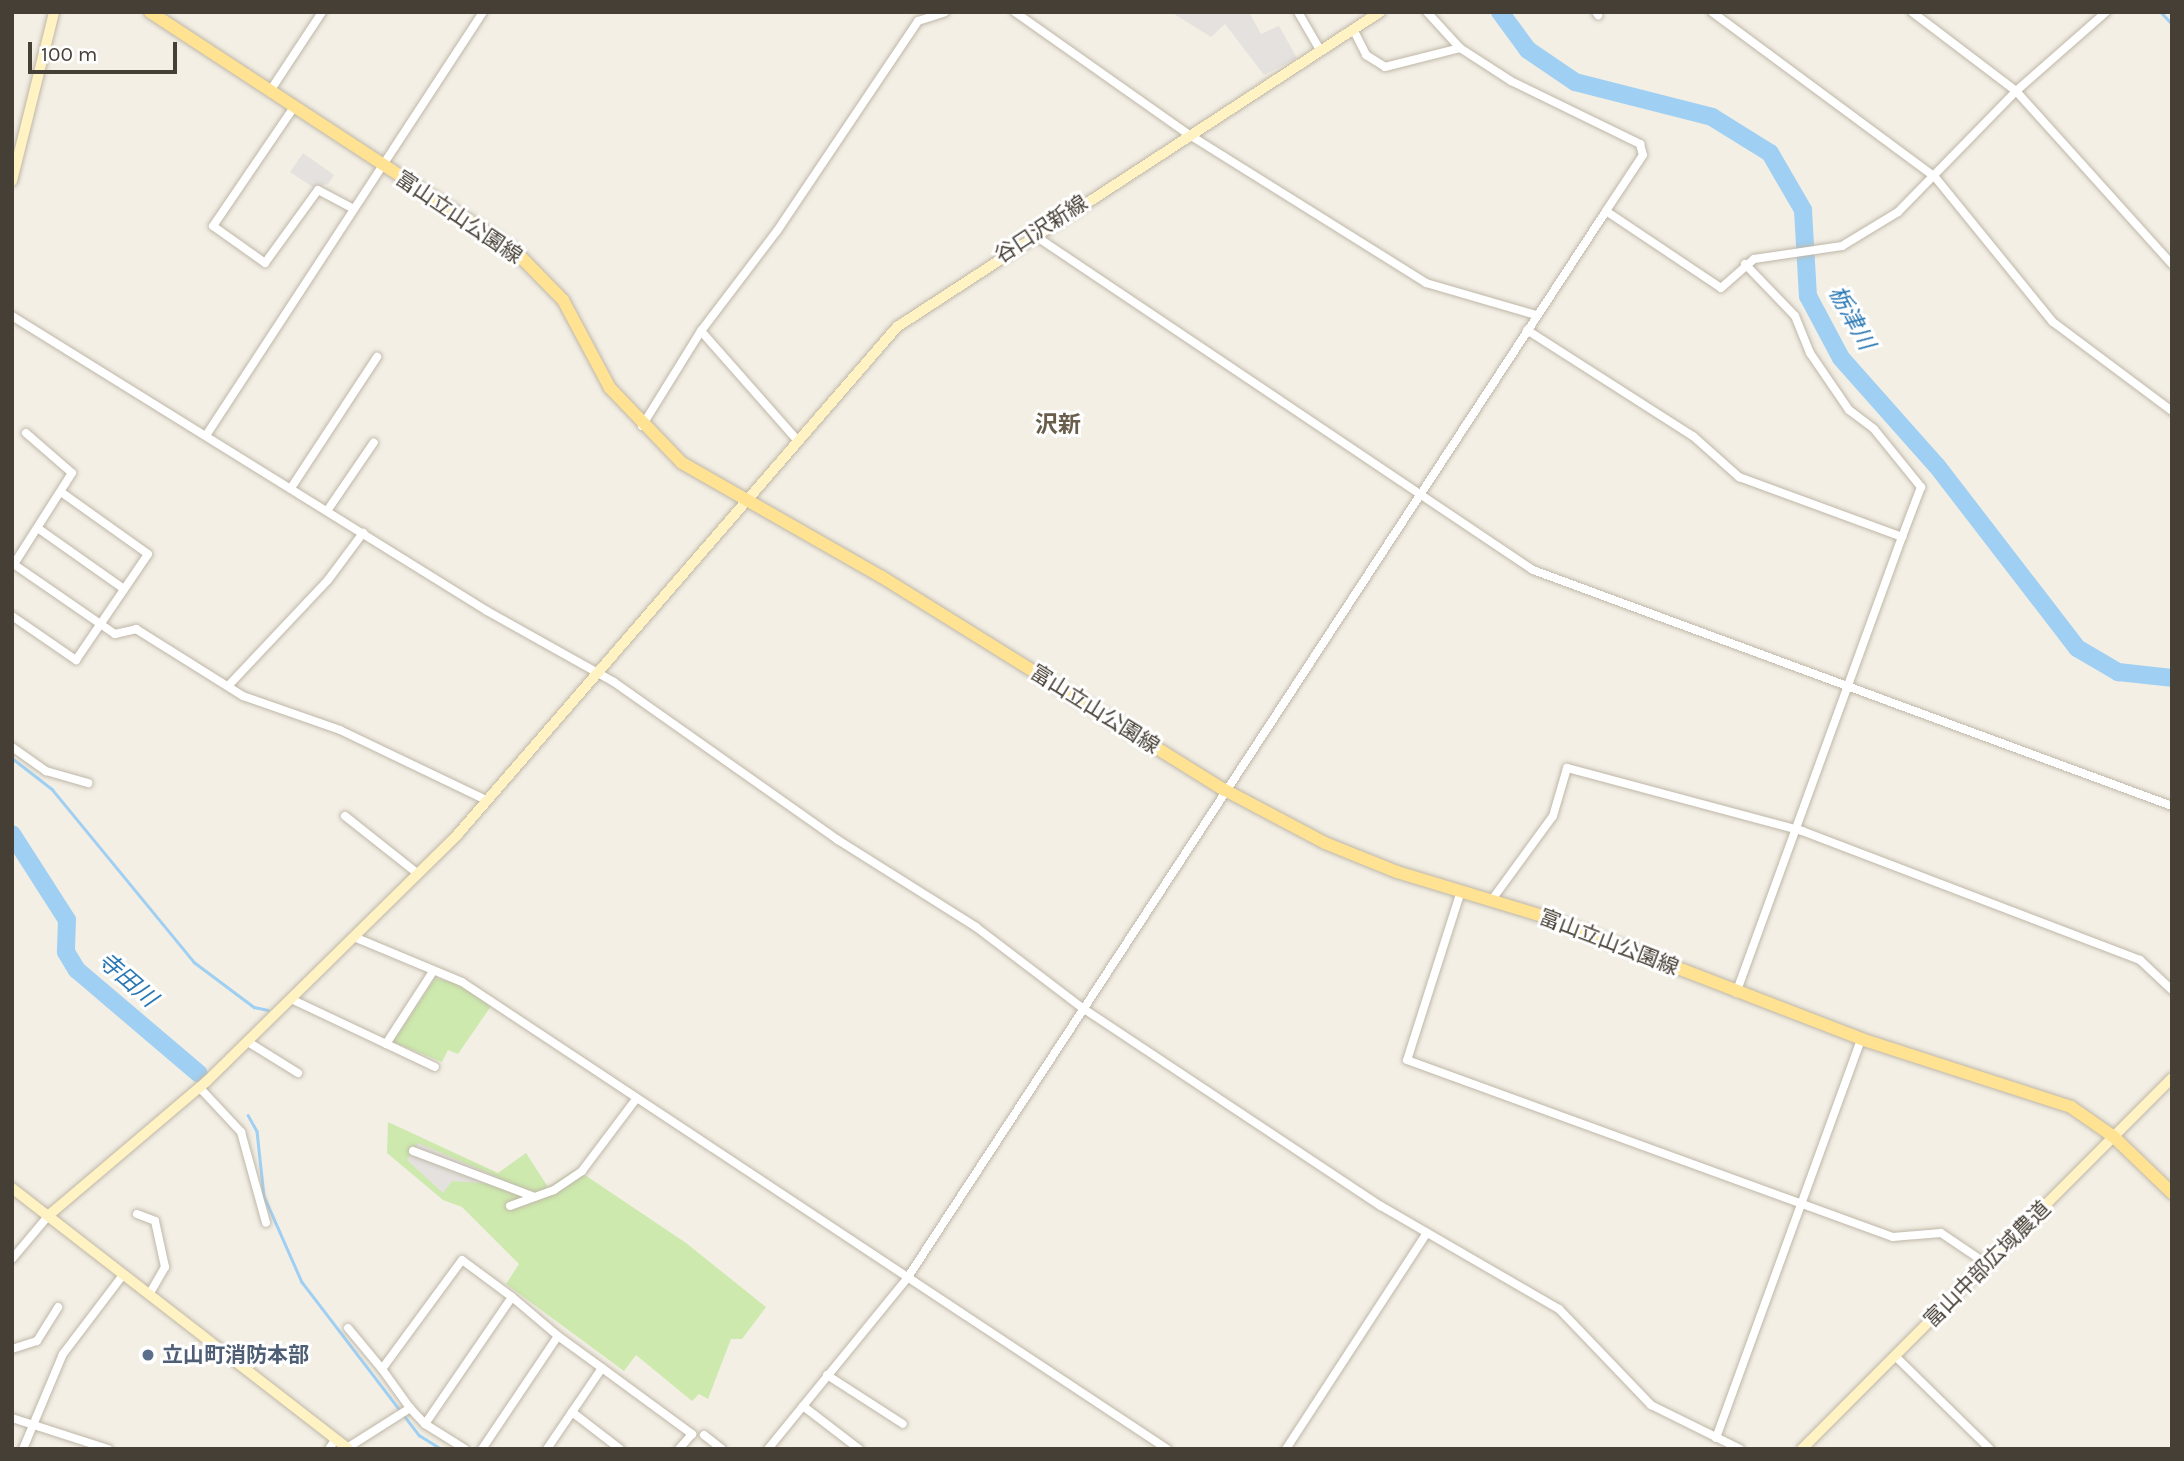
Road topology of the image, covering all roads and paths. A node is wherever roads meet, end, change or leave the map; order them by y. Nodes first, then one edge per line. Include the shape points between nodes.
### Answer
1 (54, 12) edge
2 (150, 12) edge
3 (322, 12) edge
4 (482, 12) edge
5 (945, 12) edge
6 (1015, 12) edge
7 (1298, 12) edge
8 (1380, 12) edge
9 (1427, 12) edge
10 (1713, 12) edge
11 (1912, 12) edge
12 (2106, 12) edge
13 (1353, 29) junction
14 (1460, 48) junction
15 (1320, 50) junction
16 (270, 91) junction
17 (2016, 91) junction
18 (294, 107) junction
19 (1188, 134) junction
20 (382, 165) junction
21 (1935, 177) junction
22 (12, 181) edge
23 (353, 209) junction
24 (1606, 211) junction
25 (1034, 234) junction
26 (1745, 264) junction
27 (2172, 264) edge
28 (1536, 315) junction
29 (12, 316) edge
30 (1527, 330) junction
31 (701, 331) junction
32 (377, 357) dead end
33 (2172, 411) edge
34 (642, 426) junction
35 (26, 433) dead end
36 (207, 434) junction
37 (798, 441) junction
38 (374, 442) dead end
39 (291, 488) junction
40 (64, 494) junction
41 (1419, 494) junction
42 (749, 499) junction
43 (327, 511) junction
44 (39, 529) junction
45 (363, 533) junction
46 (1902, 537) junction
47 (13, 564) edge
48 (124, 589) junction
49 (12, 616) edge
50 (101, 623) junction
51 (600, 674) junction
52 (229, 685) junction
53 (1848, 687) junction
54 (12, 747) edge
55 (88, 783) dead end
56 (1223, 789) junction
57 (488, 801) junction
58 (2172, 806) edge
59 (345, 816) dead end
60 (1796, 831) junction
61 (417, 873) junction
62 (1461, 891) junction
63 (1491, 901) junction
64 (354, 937) junction
65 (432, 973) junction
66 (2172, 990) edge
67 (1736, 993) junction
68 (292, 999) junction
69 (1081, 1007) junction
70 (1861, 1039) junction
71 (247, 1042) junction
72 (386, 1044) junction
73 (435, 1067) dead end
74 (298, 1073) dead end
75 (2172, 1078) edge
76 (200, 1087) junction
77 (636, 1099) junction
78 (2114, 1137) junction
79 (413, 1151) dead end
80 (12, 1188) edge
81 (2172, 1193) edge
82 (535, 1197) junction
83 (1801, 1204) junction
84 (510, 1206) dead end
85 (137, 1214) dead end
86 (49, 1215) junction
87 (266, 1223) dead end
88 (1427, 1233) junction
89 (12, 1259) edge
90 (1987, 1264) junction
91 (123, 1275) junction
92 (906, 1280) junction
93 (149, 1295) junction
94 (512, 1297) junction
95 (58, 1307) dead end
96 (348, 1328) dead end
97 (558, 1335) junction
98 (12, 1349) edge
99 (1895, 1356) junction
100 (602, 1368) junction
101 (382, 1369) junction
102 (827, 1375) junction
103 (803, 1406) junction
104 (410, 1408) junction
105 (572, 1412) junction
106 (12, 1418) edge
107 (36, 1422) junction
108 (425, 1424) junction
109 (902, 1424) dead end
110 (704, 1435) dead end
111 (1716, 1438) junction
112 (332, 1444) edge
113 (347, 1448) edge
114 (23, 1449) edge
115 (108, 1449) edge
116 (465, 1449) edge
117 (482, 1449) edge
118 (547, 1449) edge
119 (620, 1449) edge
120 (679, 1449) edge
121 (722, 1449) edge
122 (768, 1449) edge
123 (859, 1449) edge
124 (1167, 1449) edge
125 (1286, 1449) edge
126 (1740, 1449) edge
127 (1802, 1449) edge
128 (1990, 1449) edge

1 - 22 street
2 - 16 main road, 富山立山公園線
3 - 16 street
4 - 20 street
5 - 31 street via 918,21 778,231
6 - 19 street
7 - 15 street
8 - 13 street, 谷口沢新線
9 - 14 street
10 - 21 street
11 - 17 street
12 - 17 street
13 - 14 street via 1366,55 1385,67
13 - 15 street, 谷口沢新線
14 - 24 street via 1511,81 1640,144 1643,155
15 - 19 street, 谷口沢新線
16 - 18 main road, 富山立山公園線
17 - 21 street
17 - 27 street
18 - 20 main road, 富山立山公園線
18 - 23 street via 213,226 265,263 318,190
19 - 25 street, 谷口沢新線
19 - 28 street via 1426,283
20 - 23 street
20 - 34 main road, 富山立山公園線 via 514,250 539,275 563,300 610,388
21 - 26 street via 1874,231 1820,252
21 - 33 street via 2053,322
23 - 36 street
24 - 26 street via 1721,288
24 - 28 street
25 - 37 street, 谷口沢新線 via 897,327
25 - 41 street
26 - 46 street via 1795,316 1810,354 1849,410 1874,429 1921,487
28 - 30 street
29 - 36 street
30 - 41 street
30 - 46 street via 1693,436 1739,477
31 - 34 street
31 - 37 street
32 - 39 street
34 - 42 main road, 富山立山公園線 via 682,463
35 - 40 street via 72,472
36 - 39 street
37 - 42 street, 谷口沢新線
38 - 43 street
39 - 43 street
40 - 44 street
40 - 48 street via 148,555
41 - 53 street via 1533,570
41 - 56 street
42 - 51 street, 谷口沢新線
42 - 56 main road, 富山立山公園線
43 - 45 street
44 - 47 street
44 - 48 street
45 - 51 street
45 - 52 street
46 - 53 street
47 - 50 street
48 - 50 street
49 - 50 street via 76,660
50 - 52 street via 115,634 136,629
51 - 57 street, 谷口沢新線
51 - 69 street via 838,841 976,927
52 - 57 street
53 - 58 street
53 - 60 street
54 - 55 street via 46,771
56 - 62 main road, 富山立山公園線 via 1325,843
56 - 69 street
57 - 61 street, 谷口沢新線
59 - 61 street
60 - 63 street via 1567,768 1553,816
60 - 66 street via 2140,960
60 - 67 street
61 - 64 street, 谷口沢新線
62 - 63 main road, 富山立山公園線
62 - 83 street via 1407,1060
63 - 67 main road, 富山立山公園線 via 1588,932
64 - 65 street
64 - 68 street, 谷口沢新線
65 - 72 street
65 - 77 street via 462,982
67 - 70 main road, 富山立山公園線
68 - 71 street, 谷口沢新線
68 - 72 street
69 - 88 street
69 - 92 street
70 - 78 main road, 富山立山公園線 via 2071,1107
70 - 83 street
71 - 74 street
71 - 76 street, 谷口沢新線
72 - 73 street
75 - 78 street, 富山中部広域農道
76 - 86 street, 谷口沢新線
76 - 87 street via 241,1132
77 - 82 street via 596,1159
77 - 92 street
78 - 81 main road, 富山立山公園線
78 - 90 street, 富山中部広域農道
79 - 82 street
80 - 86 street
82 - 84 street
83 - 90 street via 1893,1237 1920,1230 1941,1233
83 - 111 street
85 - 93 street via 155,1221 165,1267
86 - 89 street
86 - 91 street
88 - 111 street via 1559,1309 1651,1405
88 - 125 street
90 - 99 street, 富山中部広域農道
91 - 93 street
91 - 107 street via 63,1354
92 - 102 street
92 - 124 street
93 - 112 street
94 - 97 street
94 - 101 street via 462,1260
94 - 108 street
95 - 98 street via 37,1342
96 - 101 street
97 - 100 street
97 - 117 street
99 - 127 street, 富山中部広域農道
99 - 128 street
100 - 105 street
100 - 120 street via 692,1434
101 - 104 street
102 - 103 street
102 - 109 street
103 - 122 street
103 - 123 street
104 - 108 street
104 - 113 street
105 - 118 street
105 - 119 street
106 - 107 street
107 - 114 street
107 - 115 street
108 - 116 street
110 - 121 street
111 - 126 street
112 - 113 street

